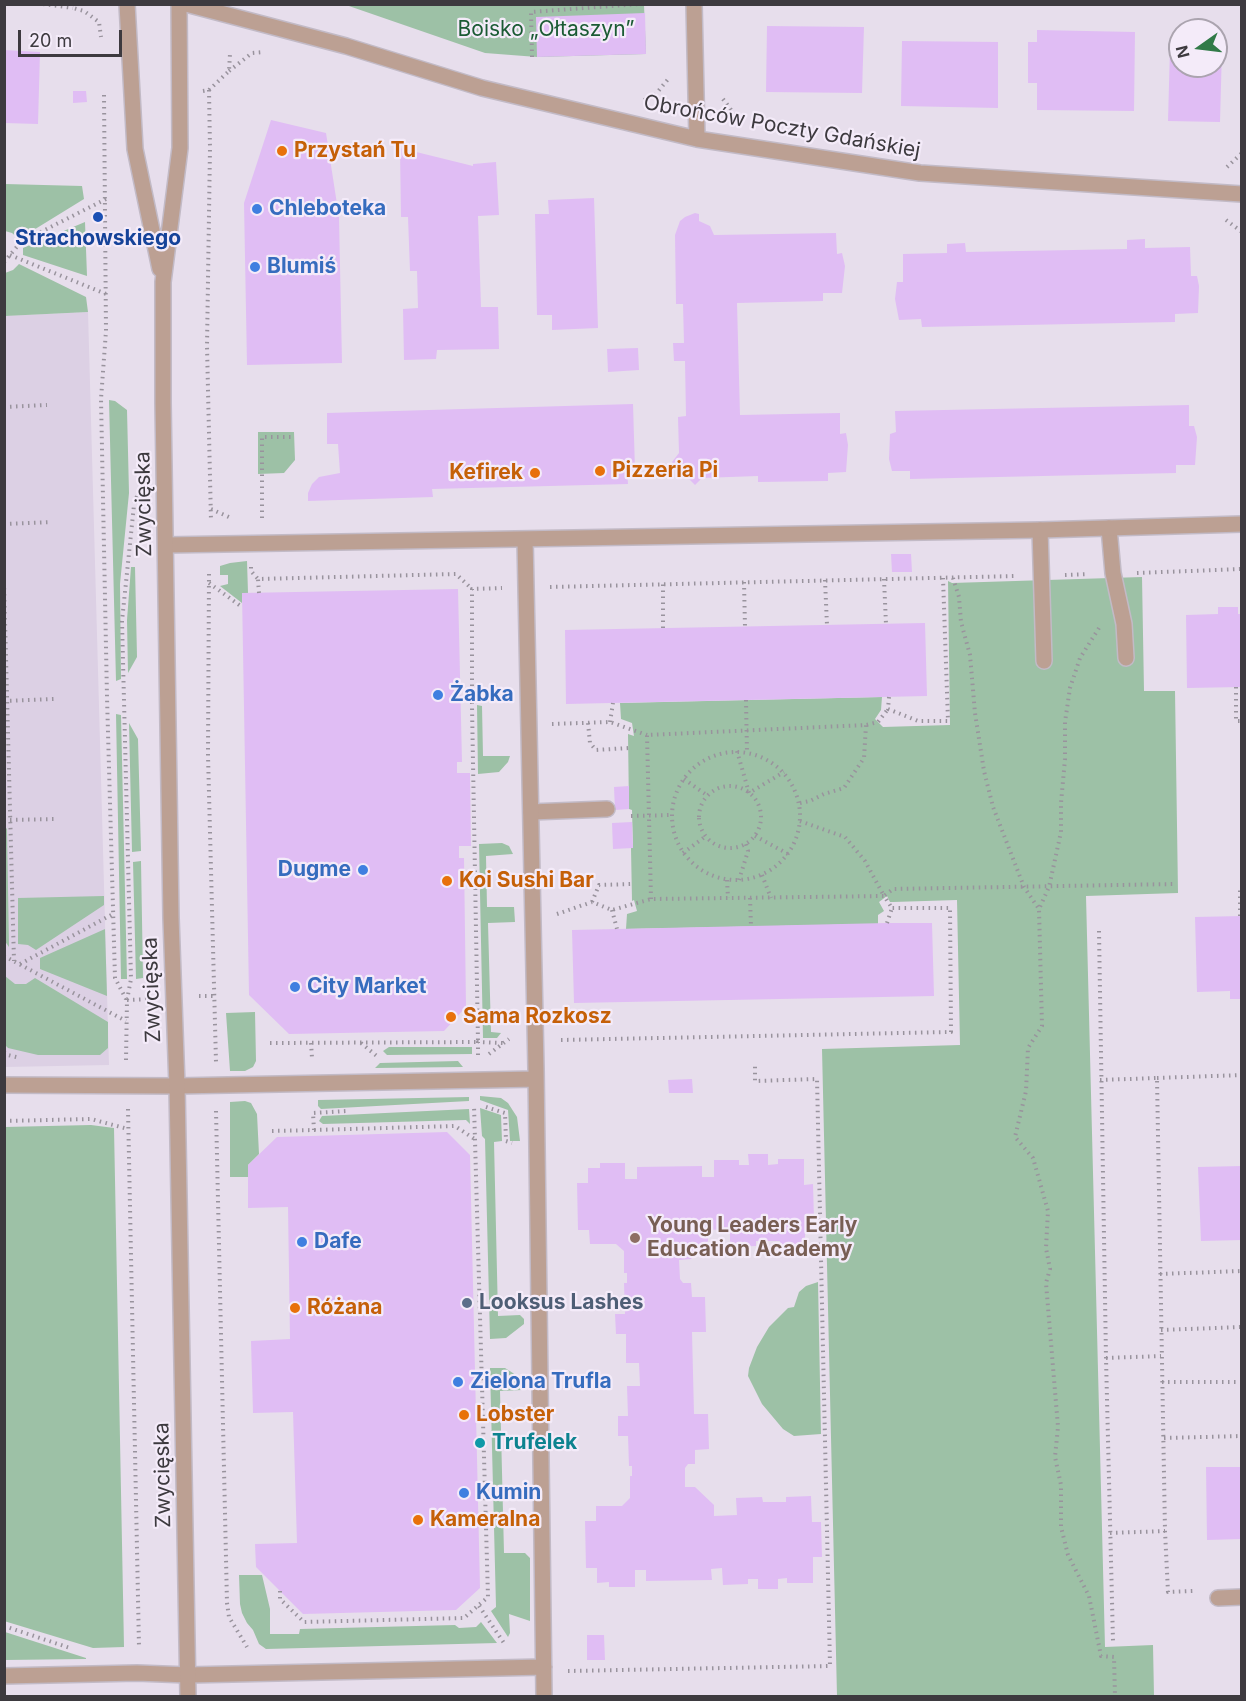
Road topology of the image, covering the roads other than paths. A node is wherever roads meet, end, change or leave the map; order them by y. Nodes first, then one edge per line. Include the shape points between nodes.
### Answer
1 (127, 4) edge
2 (179, 4) edge
3 (186, 4) edge
4 (694, 4) edge
5 (697, 138) junction
6 (1242, 194) edge
7 (163, 282) junction
8 (1242, 524) edge
9 (1109, 528) junction
10 (1040, 530) junction
11 (525, 539) junction
12 (166, 545) junction
13 (1126, 658) dead end
14 (1044, 661) dead end
15 (607, 809) road end
16 (531, 812) junction
17 (536, 1079) junction
18 (4, 1085) edge
19 (177, 1086) junction
20 (1242, 1597) edge
21 (1218, 1598) road end
22 (544, 1667) junction
23 (188, 1675) junction
24 (4, 1676) edge
25 (188, 1696) edge
26 (544, 1696) edge

1 - 7 street, Zwycięska via 135,149
2 - 7 street, Zwycięska via 180,148
3 - 5 street, Obrońców Poczty Gdańskiej via 346,46 482,88
4 - 5 street
5 - 6 street, Obrońców Poczty Gdańskiej via 920,173
7 - 12 street, Zwycięska
8 - 9 street
9 - 10 street
9 - 13 street via 1113,573 1125,624
10 - 11 street
10 - 14 street
11 - 12 street
11 - 16 street
12 - 19 street, Zwycięska
15 - 16 street
16 - 17 street
17 - 19 street
17 - 22 street
18 - 19 street
19 - 23 street, Zwycięska
20 - 21 street
22 - 23 street
22 - 26 street
23 - 24 street
23 - 25 street, Zwycięska

